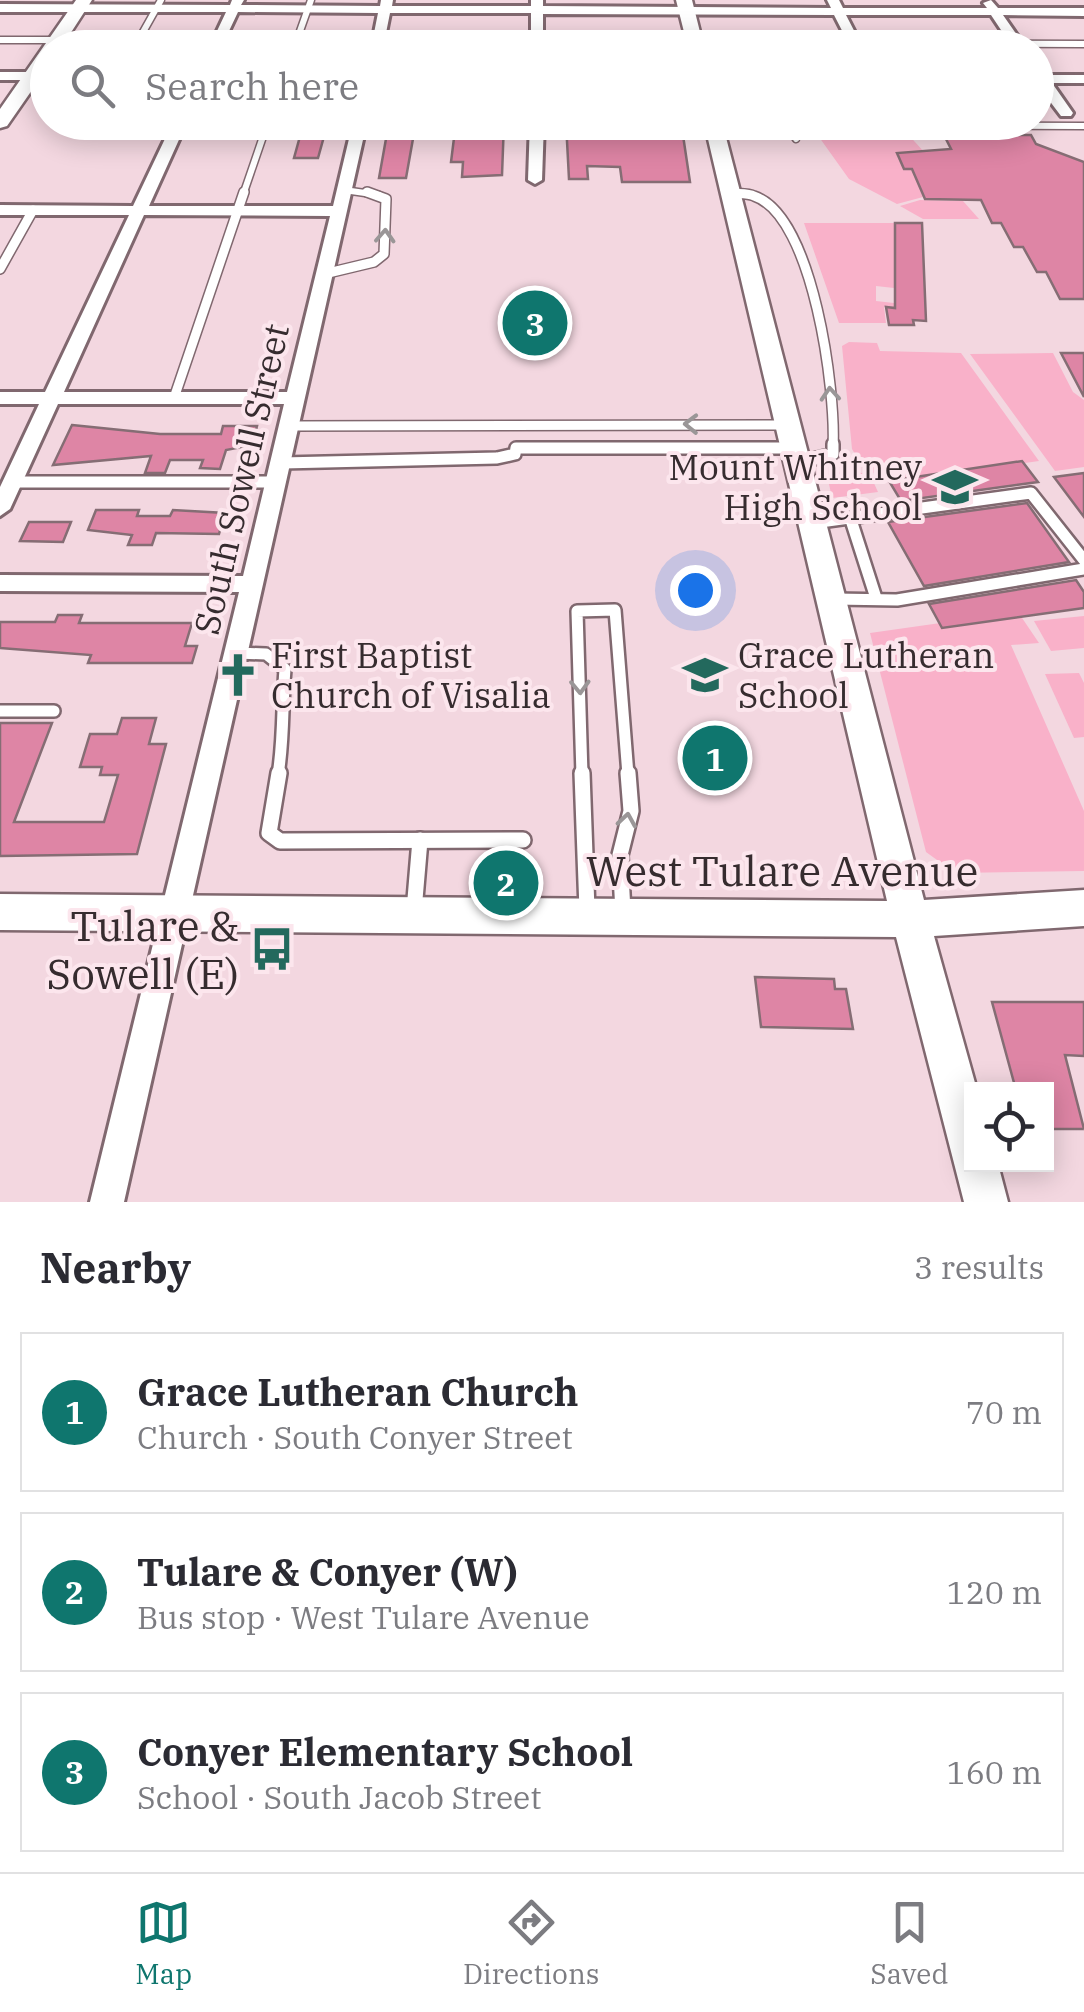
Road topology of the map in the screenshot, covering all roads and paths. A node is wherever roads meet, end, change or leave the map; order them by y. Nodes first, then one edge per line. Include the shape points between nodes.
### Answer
1 (81, 4) edge
2 (158, 4) edge
3 (236, 4) edge
4 (309, 5) edge
5 (386, 5) edge
6 (537, 5) edge
7 (686, 5) edge
8 (836, 5) edge
9 (991, 6) edge
10 (0, 8) edge
11 (1084, 12) edge
12 (63, 30) edge
13 (144, 30) edge
14 (224, 30) edge
15 (300, 30) edge
16 (381, 30) edge
17 (692, 30) edge
18 (848, 30) edge
19 (1008, 30) edge
20 (0, 40) edge
21 (30, 44) edge
22 (1054, 44) edge
23 (1084, 44) edge
24 (0, 76) edge
25 (30, 76) edge
26 (1054, 77) edge
27 (1084, 79) edge
28 (30, 87) edge
29 (1054, 97) edge
30 (1066, 113) dead end
31 (2, 117) edge
32 (1054, 126) edge
33 (1084, 126) edge
34 (172, 140) edge
35 (262, 140) edge
36 (356, 140) edge
37 (536, 140) edge
38 (718, 140) edge
39 (535, 180) dead end
40 (731, 193) junction
41 (341, 201) junction
42 (0, 210) edge
43 (33, 210) junction
44 (140, 210) junction
45 (238, 211) junction
46 (0, 269) edge
47 (324, 274) junction
48 (0, 398) edge
49 (52, 398) junction
50 (174, 398) junction
51 (296, 398) junction
52 (517, 423) junction
53 (627, 424) junction
54 (290, 426) junction
55 (793, 445) junction
56 (516, 448) junction
57 (629, 448) junction
58 (279, 472) junction
59 (13, 482) junction
60 (0, 508) edge
61 (851, 520) junction
62 (812, 523) junction
63 (1084, 560) edge
64 (1084, 569) edge
65 (0, 582) edge
66 (254, 584) junction
67 (876, 598) junction
68 (830, 599) junction
69 (237, 653) junction
70 (0, 711) edge
71 (54, 711) dead end
72 (420, 840) junction
73 (523, 840) dead end
74 (1084, 908) edge
75 (0, 912) edge
76 (175, 912) junction
77 (414, 914) junction
78 (606, 917) junction
79 (910, 918) junction
80 (964, 1119) edge
81 (978, 1172) edge
82 (107, 1202) edge
83 (986, 1202) edge

1 - 2 street
1 - 10 street
1 - 12 street
2 - 3 street
2 - 13 lane
3 - 4 street
3 - 14 street
4 - 5 street
4 - 15 lane
5 - 6 street
5 - 16 street
6 - 7 street
7 - 8 street
7 - 17 street
8 - 9 street
8 - 18 street
9 - 11 street
9 - 19 street
20 - 21 lane
22 - 23 lane
24 - 25 street
26 - 27 street
28 - 31 street
29 - 30 street
32 - 33 lane
34 - 44 street
35 - 45 lane
36 - 41 street, South Sowell Street
37 - 39 street
38 - 40 street
40 - 55 street
55 -> 40 lane via 832,454 820,324 792,236 757,196
41 - 45 street
41 - 47 street, South Sowell Street
47 -> 41 lane via 384,254 386,199 377,193
42 - 43 street
43 - 44 street
43 - 46 lane
44 - 45 street
44 - 49 street
45 - 50 lane
47 - 51 street, South Sowell Street
48 - 49 street
49 - 50 street
49 - 59 street
50 - 51 street
51 - 54 street, South Sowell Street
52 - 53 lane
52 - 54 lane
52 - 56 lane
55 -> 53 lane
53 - 57 lane
54 - 58 street, South Sowell Street
55 - 57 lane
55 - 62 street
56 - 57 lane
56 - 58 lane via 516,454 497,458
58 - 59 lane
58 - 66 street, South Sowell Street
59 - 60 street
61 - 62 lane
61 - 63 lane via 1032,494
61 - 67 lane
62 - 68 street
64 - 67 lane
65 - 66 street
66 - 69 street, South Sowell Street
67 - 68 lane
68 - 79 street
69 - 72 lane via 278,660 288,678 269,833 280,841
69 - 76 street, South Sowell Street
70 - 71 lane
72 - 73 lane
72 - 77 lane
74 - 79 street, West Tulare Avenue
75 - 76 street, West Tulare Avenue
76 - 77 street, West Tulare Avenue
76 - 82 street, South Sowell Street
77 - 78 street, West Tulare Avenue
78 -> 78 lane via 631,812 615,610 577,612
78 - 79 street, West Tulare Avenue
79 - 80 street
81 - 83 street

